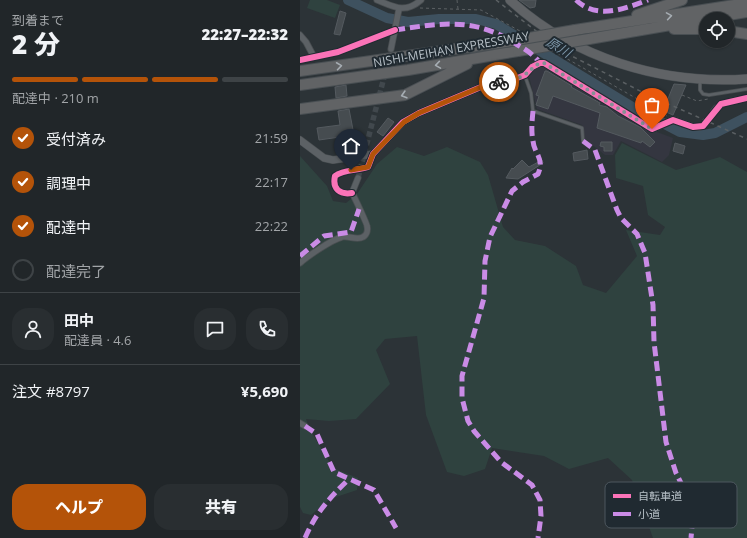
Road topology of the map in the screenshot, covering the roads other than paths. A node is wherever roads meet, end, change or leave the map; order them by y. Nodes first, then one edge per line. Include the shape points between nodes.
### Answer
1 (377, 0) edge
2 (421, 0) edge
3 (510, 0) edge
4 (682, 0) edge
5 (747, 3) edge
6 (399, 11) junction
7 (747, 12) edge
8 (396, 28) junction
9 (699, 29) edge
10 (575, 30) junction
11 (735, 32) edge
12 (747, 34) edge
13 (300, 35) edge
14 (589, 39) junction
15 (391, 49) dead end
16 (314, 57) junction
17 (476, 59) junction
18 (300, 60) edge
19 (300, 71) edge
20 (525, 75) junction
21 (747, 79) edge
22 (700, 80) junction
23 (300, 85) edge
24 (747, 89) edge
25 (300, 109) edge
26 (699, 127) dead end
27 (300, 140) edge
28 (583, 141) dead end
29 (373, 154) junction
30 (358, 178) tunnel mouth
31 (352, 193) junction
32 (300, 263) edge

1 - 6 street
2 - 6 street via 413,7
3 - 22 highway via 546,28 604,56 649,73
4 - 10 highway via 647,12
10 -> 5 highway, NISHI-MEIHAN EXPRESSWAY
6 - 8 street
7 - 14 highway, NISHI-MEIHAN EXPRESSWAY
8 - 15 street
8 - 16 street via 338,52
9 - 14 highway via 666,30
19 -> 10 highway, NISHI-MEIHAN EXPRESSWAY, bridge
11 - 12 highway
13 - 16 street
14 - 17 highway, NISHI-MEIHAN EXPRESSWAY, bridge
16 - 18 street
17 -> 23 highway, NISHI-MEIHAN EXPRESSWAY
17 -> 25 highway via 405,95
20 - 26 street via 532,66 544,63 652,129 673,120
20 - 28 lane via 533,111 580,126
20 - 29 street via 481,87 419,113 404,122
21 - 22 highway
22 - 24 lane via 700,90 703,94
27 - 29 street via 324,158 333,160
29 - 31 street via 368,167 341,172 335,176 336,189 344,194
30 - 31 street
31 - 32 street via 358,202 363,219 368,224 367,232 358,238 342,237 309,255

